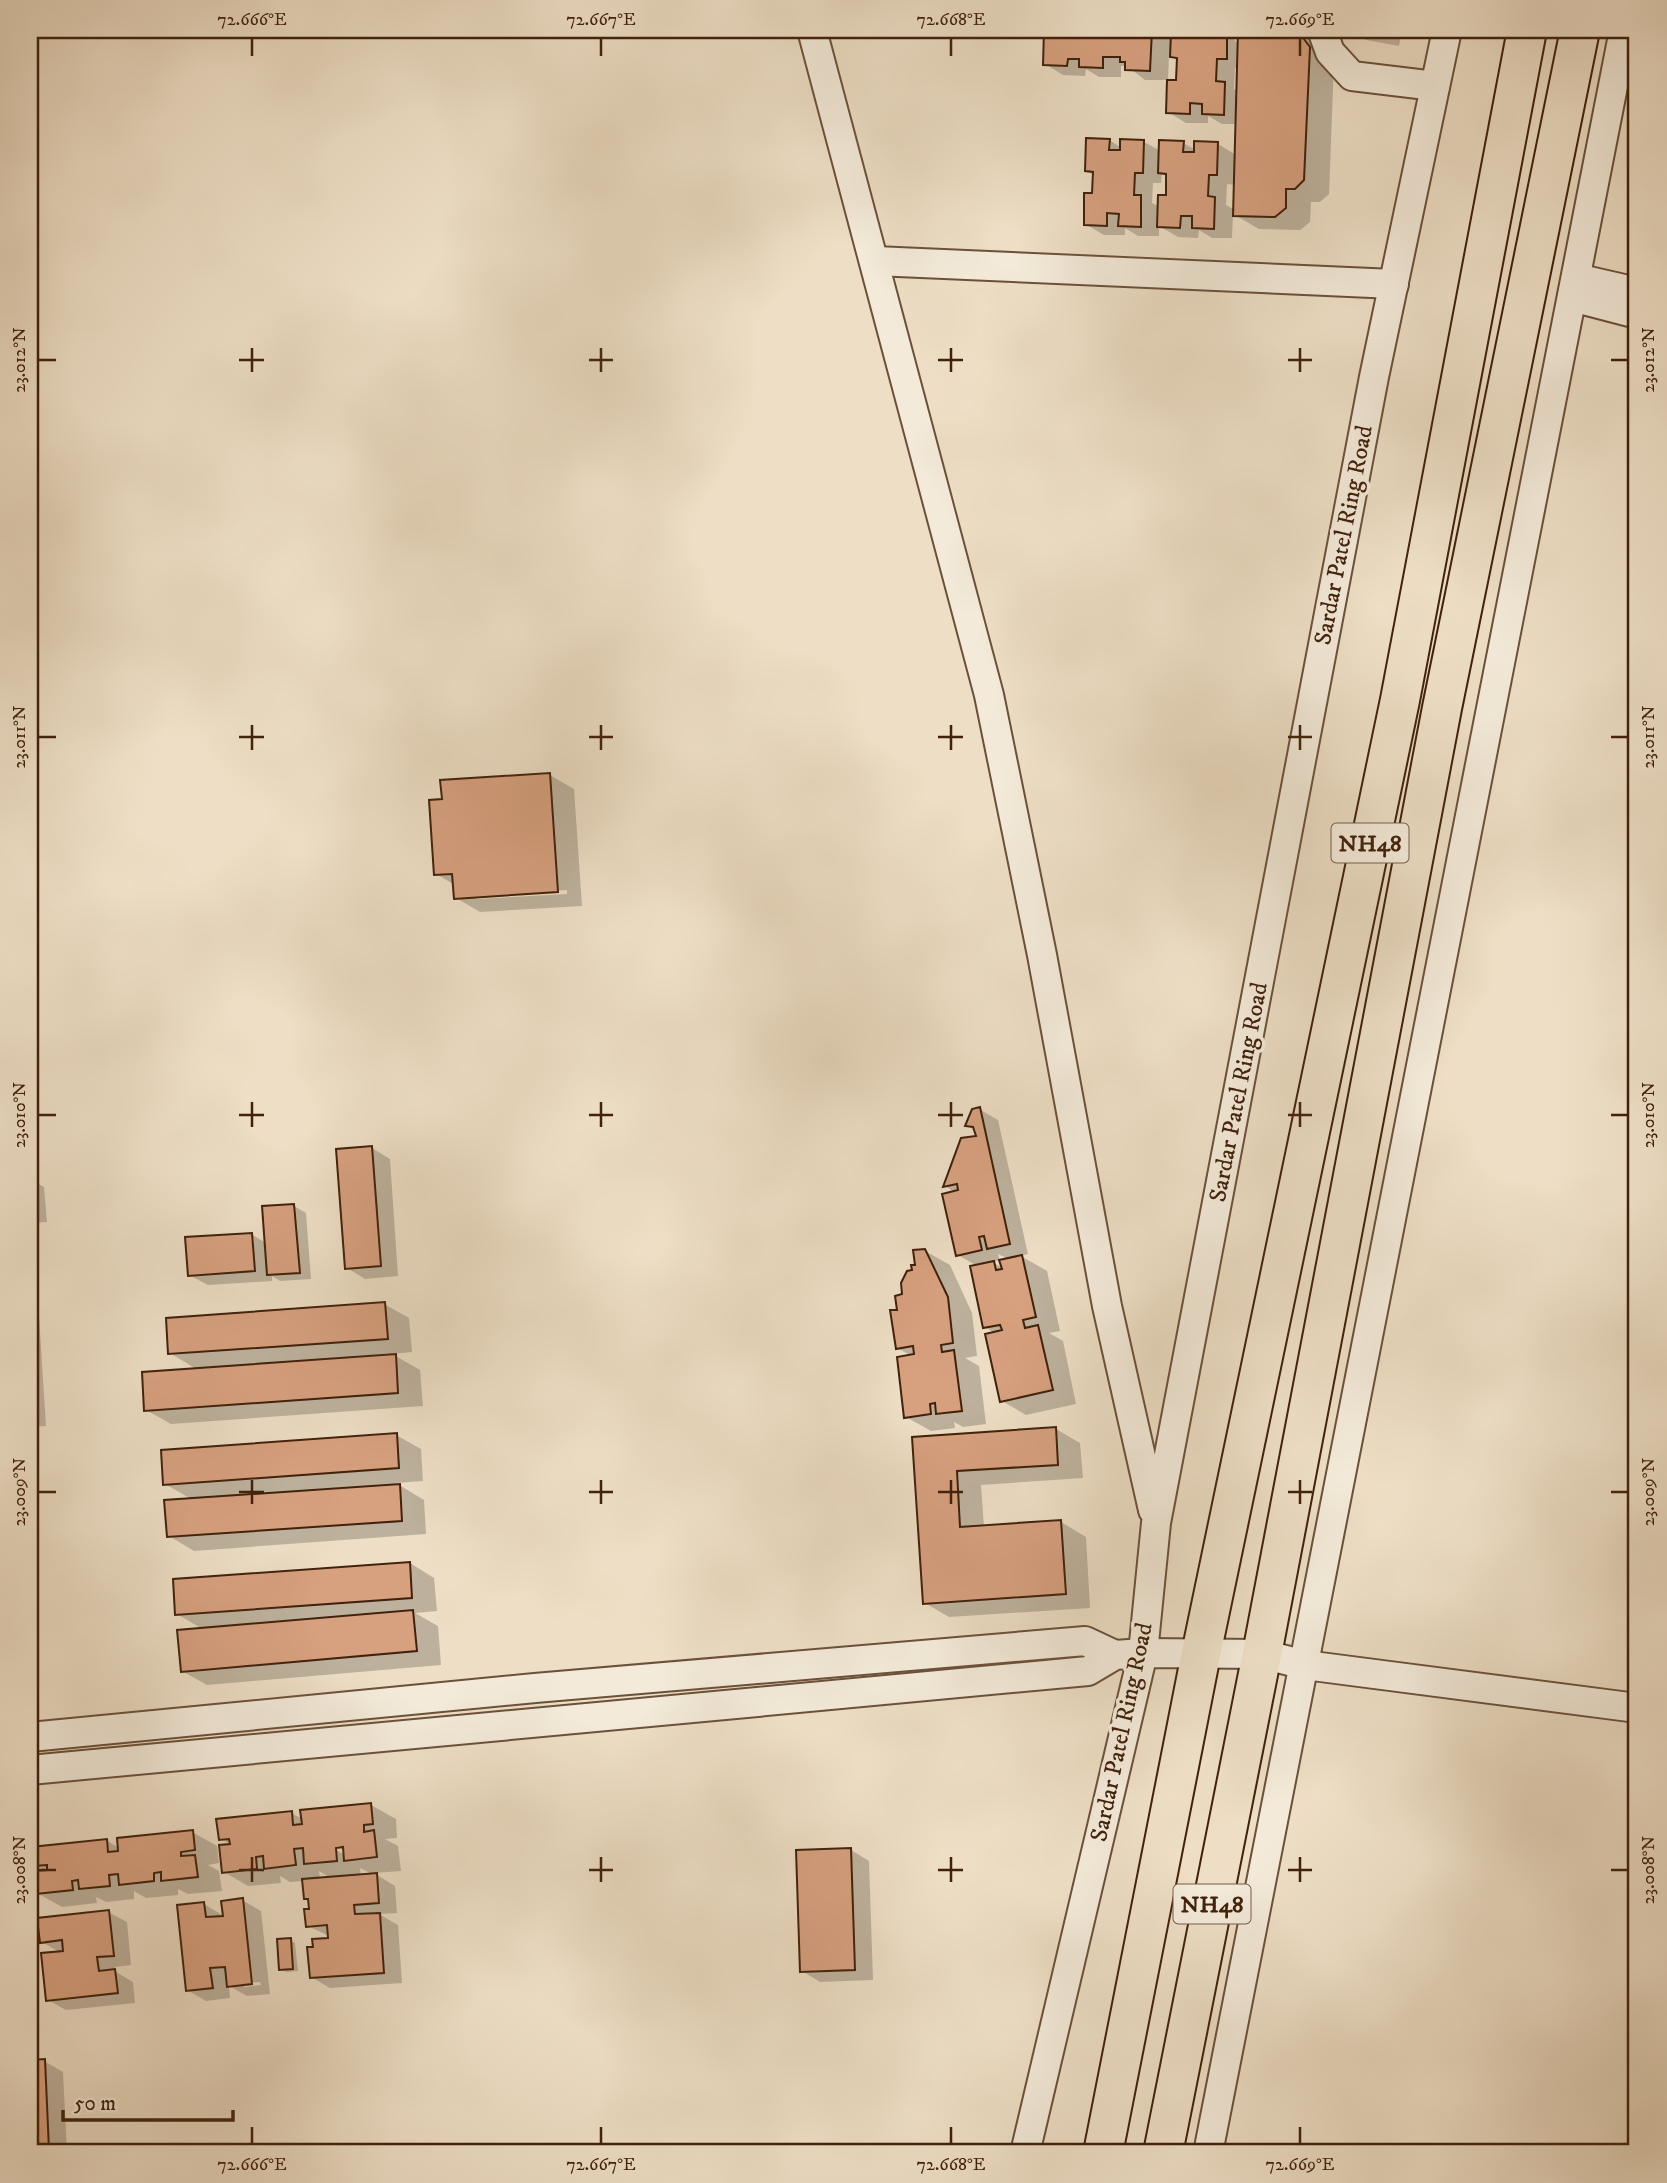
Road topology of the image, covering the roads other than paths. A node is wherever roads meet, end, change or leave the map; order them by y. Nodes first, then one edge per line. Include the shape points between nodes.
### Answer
1 (812, 30) edge
2 (1322, 30) edge
3 (1447, 30) edge
4 (1527, 30) edge
5 (1580, 30) edge
6 (1625, 30) edge
7 (1435, 86) junction
8 (875, 261) junction
9 (1394, 284) junction
10 (1574, 287) junction
11 (1637, 292) edge
12 (1637, 313) edge
13 (1375, 819) junction
14 (1419, 828) junction
15 (1156, 1523) junction
16 (1143, 1653) junction
17 (1201, 1654) junction
18 (1262, 1654) junction
19 (1115, 1655) junction
20 (1305, 1665) junction
21 (1637, 1709) edge
22 (211, 1720) junction
23 (30, 1737) edge
24 (215, 1753) junction
25 (30, 1770) edge
26 (1025, 2153) edge
27 (1103, 2153) edge
28 (1163, 2153) edge
29 (1208, 2153) edge

1 - 8 street
2 - 7 street via 1330,52 1352,76
3 - 7 street, Sardar Patel Ring Road
4 - 13 highway, NH48
5 - 14 highway, NH48
6 - 10 street
7 - 9 street, Sardar Patel Ring Road
8 - 9 street
8 - 15 street via 989,695 1107,1306
9 - 15 street, Sardar Patel Ring Road
10 - 11 street
10 - 12 street
10 - 20 street
13 - 14 highway
13 - 17 highway, NH48
14 - 18 highway, NH48
15 - 16 street, Sardar Patel Ring Road
16 - 17 street
16 - 19 street
16 - 26 street, Sardar Patel Ring Road
17 - 18 street
17 - 27 highway, NH48
18 - 20 street
18 - 28 highway, NH48
19 - 22 street via 1085,1641
19 - 24 street via 1088,1671
20 - 21 street
20 - 29 street
22 - 23 street
22 - 24 street
24 - 25 street

